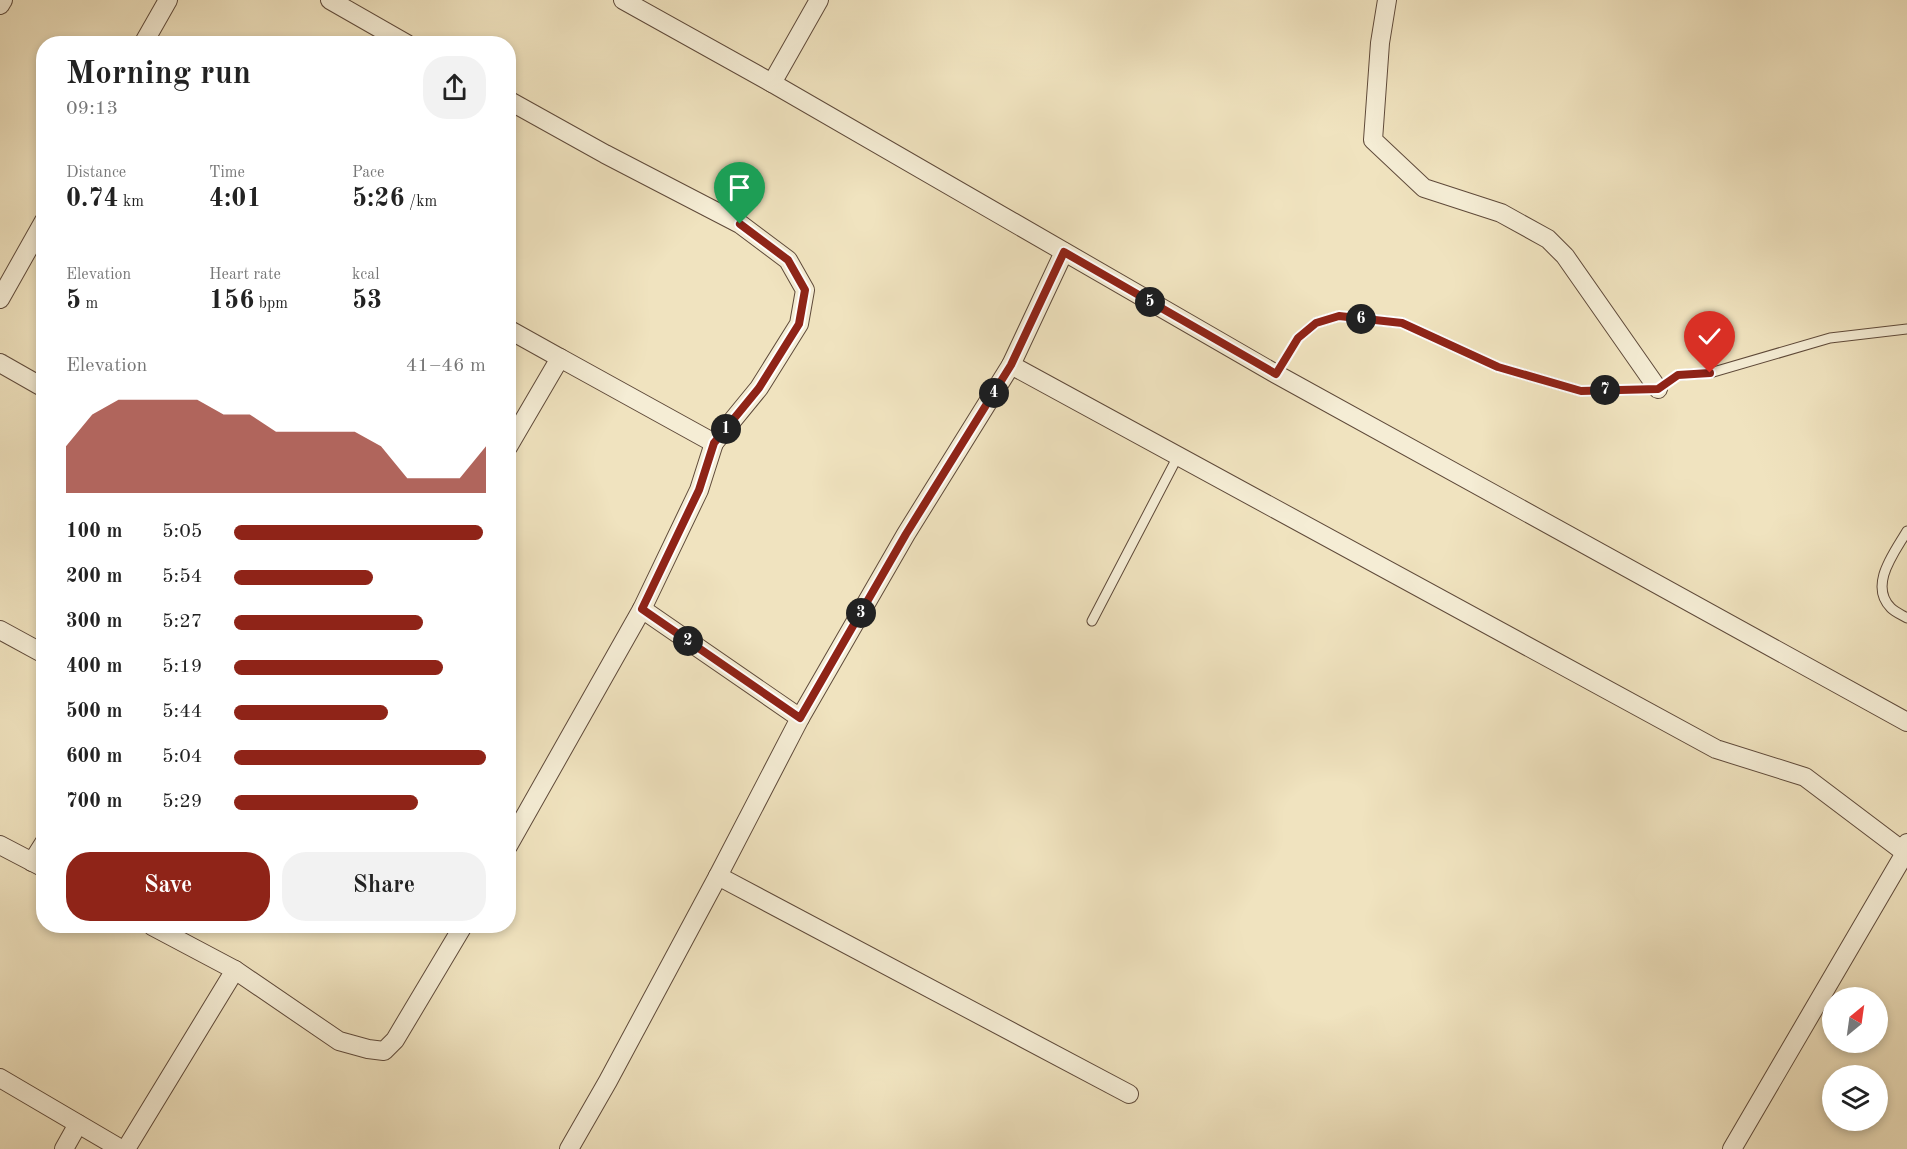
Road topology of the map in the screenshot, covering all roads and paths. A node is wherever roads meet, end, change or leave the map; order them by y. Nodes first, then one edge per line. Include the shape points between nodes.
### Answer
1 (3, 0) edge
2 (168, 0) edge
3 (330, 0) edge
4 (623, 0) edge
5 (819, 0) edge
6 (1387, 0) edge
7 (0, 5) edge
8 (148, 36) edge
9 (393, 36) edge
10 (772, 84) junction
11 (516, 104) edge
12 (36, 235) edge
13 (1064, 252) junction
14 (0, 299) edge
15 (1907, 329) edge
16 (516, 333) edge
17 (560, 358) junction
18 (0, 363) edge
19 (1011, 365) junction
20 (1276, 374) junction
21 (36, 383) edge
22 (1658, 389) junction
23 (516, 433) edge
24 (714, 443) junction
25 (1178, 456) junction
26 (1907, 531) edge
27 (642, 609) junction
28 (1907, 618) edge
29 (1092, 621) dead end
30 (0, 630) edge
31 (36, 650) edge
32 (800, 718) junction
33 (1907, 722) edge
34 (516, 832) edge
35 (0, 845) edge
36 (1906, 850) edge
37 (36, 864) edge
38 (718, 876) junction
39 (165, 933) edge
40 (459, 933) edge
41 (235, 970) junction
42 (0, 1078) edge
43 (1129, 1094) dead end
44 (78, 1124) junction
45 (64, 1149) edge
46 (121, 1149) edge
47 (126, 1149) edge
48 (569, 1149) edge
49 (1732, 1149) edge

1 - 7 street
2 - 8 street
3 - 9 street
4 - 10 street
5 - 10 street
6 - 22 street via 1373,140 1424,188 1502,213 1548,238 1565,256
10 - 13 street
11 - 24 street via 740,224 788,260 805,290 799,324 759,388
12 - 14 street
13 - 19 street
13 - 20 street
15 - 22 lane via 1830,338 1710,373 1678,375
16 - 17 street
17 - 23 street
17 - 24 street
18 - 21 street
19 - 25 street
19 - 32 street via 906,534
20 - 22 lane via 1298,338 1316,323 1339,316 1402,323 1498,367 1581,391
20 - 33 street
24 - 27 street via 699,490
25 - 29 lane
25 - 36 street via 1716,749 1805,777
26 - 28 lane via 1882,574 1883,592 1890,608
27 - 32 street
27 - 34 street
30 - 31 street
32 - 38 street
35 - 37 street
36 - 49 street
38 - 43 street
38 - 48 street
39 - 41 street
40 - 41 street via 395,1040 384,1051 339,1041
41 - 47 street
42 - 44 street
44 - 45 street
44 - 46 street

